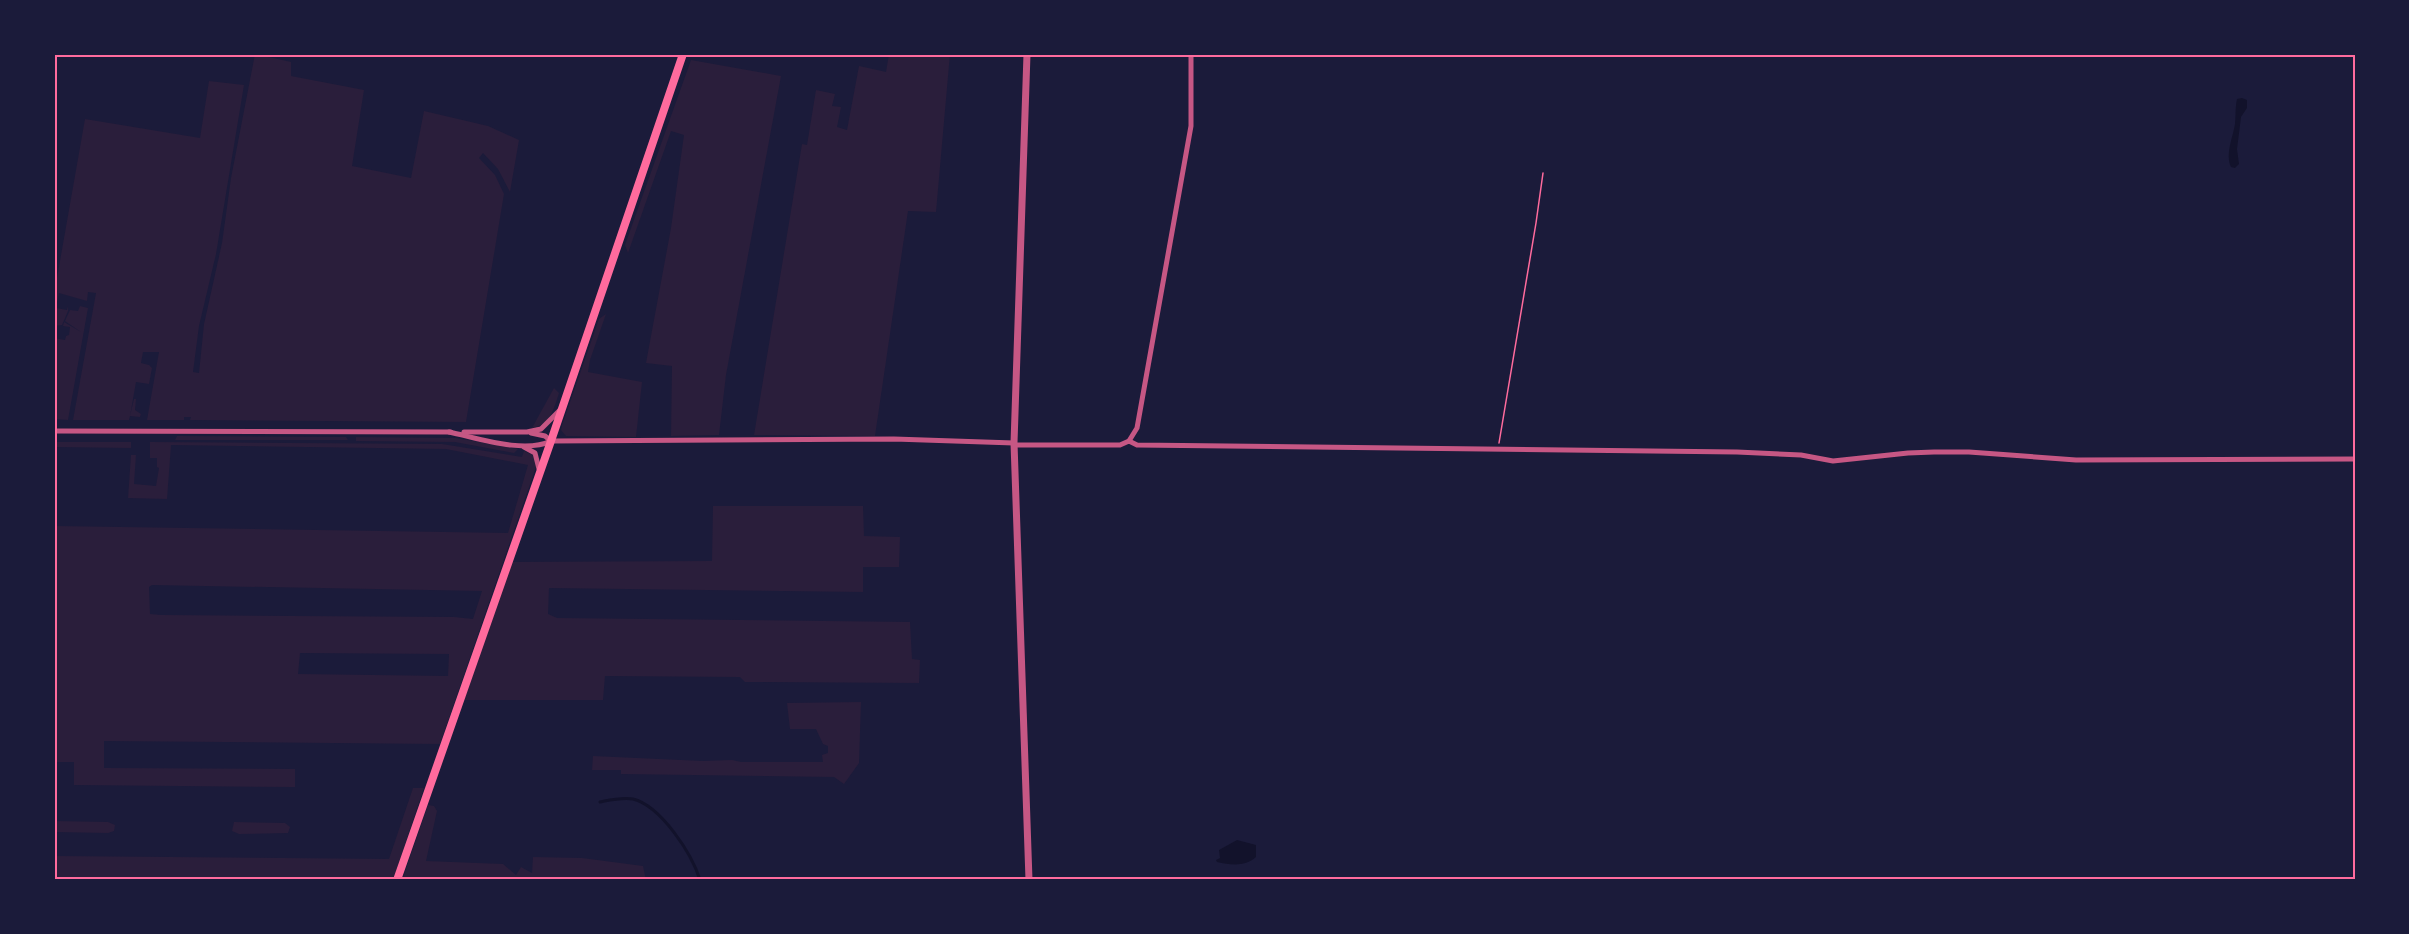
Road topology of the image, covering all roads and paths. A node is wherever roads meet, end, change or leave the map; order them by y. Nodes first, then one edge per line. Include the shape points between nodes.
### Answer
1 (683, 54) edge
2 (1027, 54) edge
3 (1191, 54) edge
4 (1543, 173) dead end
5 (562, 408) junction
6 (54, 431) edge
7 (449, 432) junction
8 (527, 432) junction
9 (551, 441) junction
10 (1129, 441) junction
11 (1014, 444) junction
12 (522, 446) junction
13 (1497, 450) junction
14 (2355, 459) edge
15 (540, 474) junction
16 (397, 880) edge
17 (1029, 880) edge

1 - 5 main road
2 - 11 street
3 - 10 street via 1191,126 1137,428
4 - 13 path
5 - 8 street via 546,426
5 - 9 main road
6 - 7 street
7 - 8 street
7 - 12 street
8 - 9 street
9 - 11 street via 894,439
9 - 12 street
9 - 15 main road
10 - 11 street via 1120,445
10 - 13 street via 1137,445
11 - 17 street
12 - 15 street via 535,453
13 - 14 street via 1737,452 1833,461 1934,452 2076,460
15 - 16 main road

